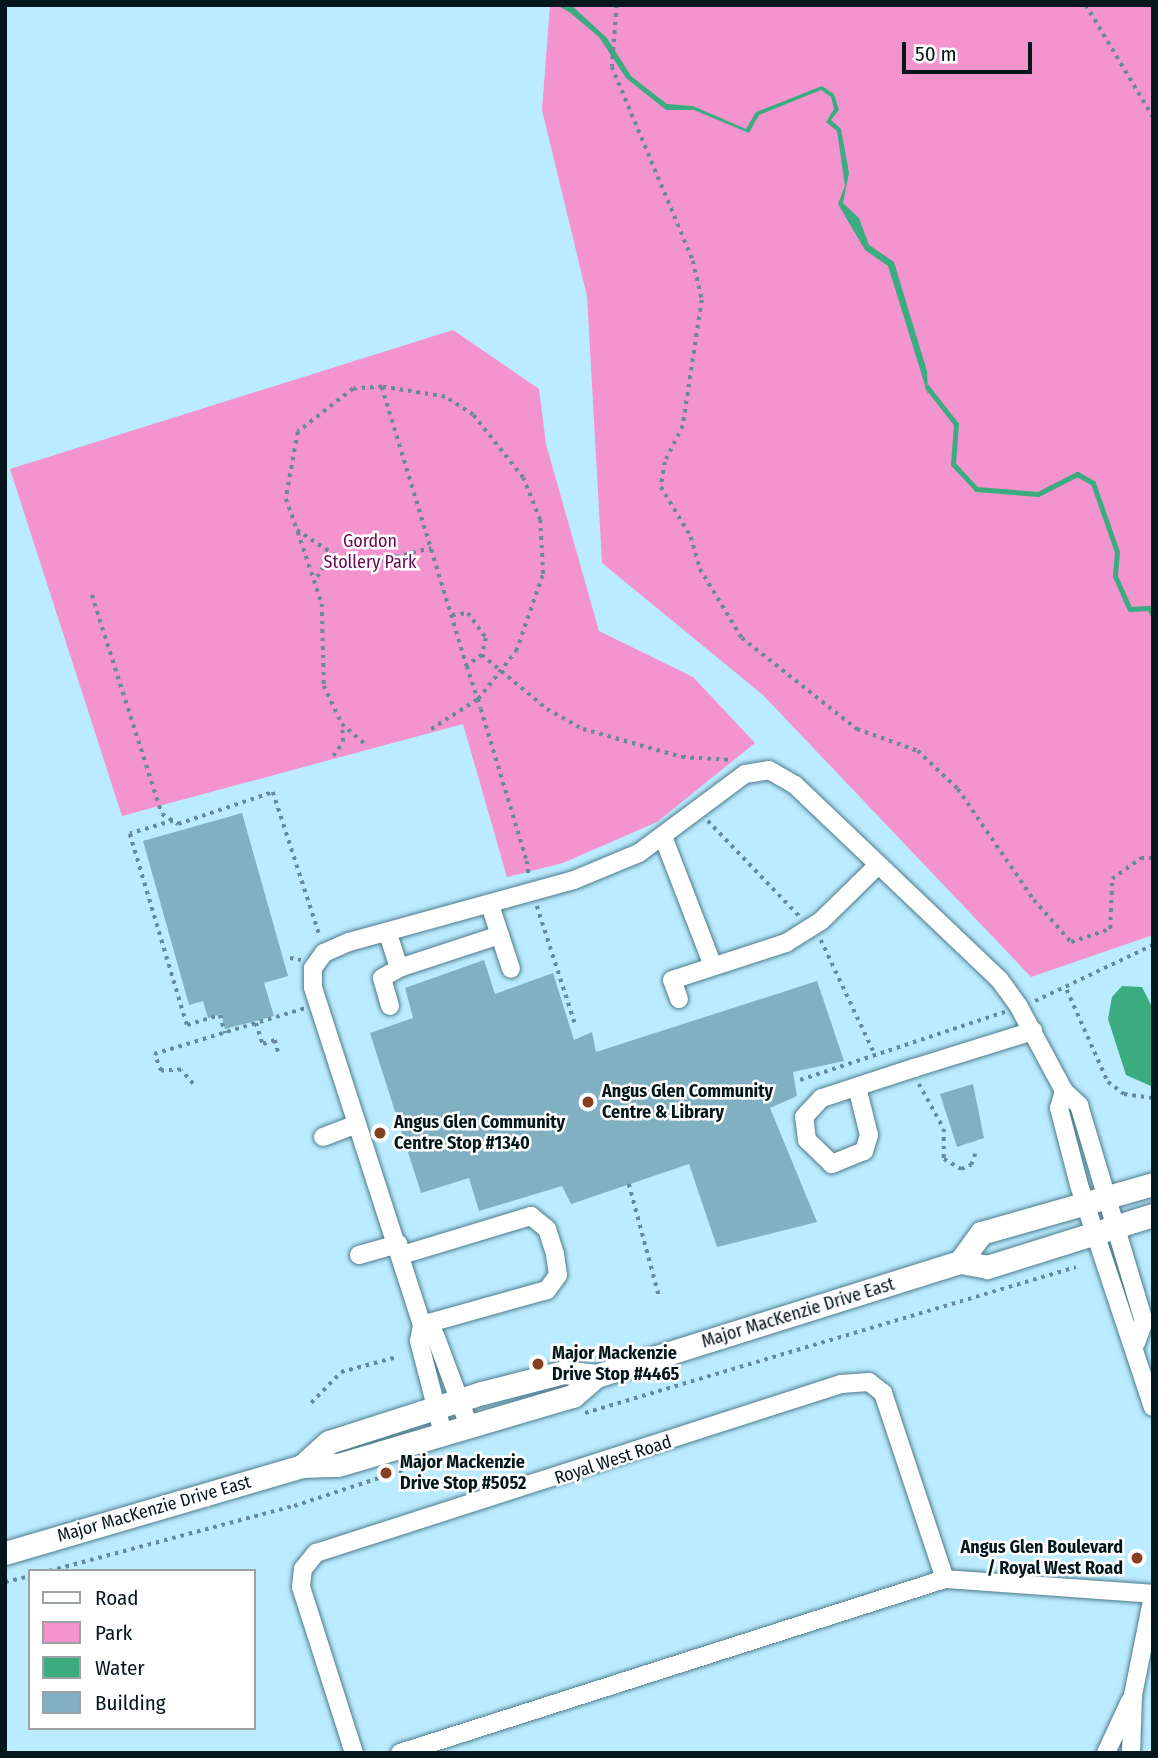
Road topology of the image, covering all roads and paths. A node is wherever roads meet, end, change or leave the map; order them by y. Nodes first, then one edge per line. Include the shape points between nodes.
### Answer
1 (617, 5) edge
2 (1086, 5) edge
3 (1153, 117) edge
4 (382, 387) junction
5 (297, 530) junction
6 (431, 548) junction
7 (331, 555) junction
8 (317, 579) junction
9 (92, 595) dead end
10 (452, 615) junction
11 (482, 655) junction
12 (467, 666) junction
13 (498, 673) junction
14 (478, 699) junction
15 (342, 724) junction
16 (431, 729) dead end
17 (367, 746) dead end
18 (333, 756) dead end
19 (733, 760) dead end
20 (173, 821) junction
21 (664, 839) junction
22 (1153, 858) edge
23 (877, 866) junction
24 (533, 892) junction
25 (489, 905) junction
26 (388, 934) junction
27 (499, 935) junction
28 (1153, 945) edge
29 (324, 953) junction
30 (290, 958) dead end
31 (303, 960) dead end
32 (713, 967) junction
33 (399, 968) junction
34 (511, 969) dead end
35 (1067, 990) junction
36 (679, 999) dead end
37 (320, 1003) junction
38 (390, 1006) dead end
39 (1019, 1007) junction
40 (256, 1023) junction
41 (575, 1024) dead end
42 (1032, 1031) junction
43 (225, 1032) junction
44 (279, 1055) dead end
45 (800, 1080) dead end
46 (193, 1084) dead end
47 (919, 1084) dead end
48 (857, 1087) junction
49 (1064, 1091) junction
50 (1153, 1098) edge
51 (357, 1124) junction
52 (323, 1136) dead end
53 (975, 1154) dead end
54 (629, 1184) dead end
55 (1153, 1184) edge
56 (1109, 1197) junction
57 (1086, 1203) junction
58 (1153, 1215) edge
59 (1108, 1231) junction
60 (400, 1250) junction
61 (359, 1255) dead end
62 (960, 1262) junction
63 (659, 1296) dead end
64 (423, 1329) junction
65 (397, 1357) dead end
66 (596, 1376) junction
67 (460, 1401) junction
68 (312, 1403) dead end
69 (1153, 1407) edge
70 (436, 1409) junction
71 (469, 1426) junction
72 (443, 1434) junction
73 (302, 1466) junction
74 (5, 1553) edge
75 (28, 1576) edge
76 (946, 1579) junction
77 (5, 1582) edge
78 (1153, 1595) edge
79 (1133, 1695) junction
80 (354, 1753) edge
81 (400, 1753) edge
82 (1106, 1753) edge
83 (1131, 1753) edge

1 - 22 path via 612,66 693,261 702,300 683,426 665,462 661,487 735,626 755,650 857,729 918,751 958,789 1034,900 1071,942 1110,929 1112,879 1141,858
2 - 3 path
4 - 5 path via 353,389 298,432 286,499
4 - 6 path
4 - 13 path via 435,394 473,415 523,478 540,520 543,574 534,613
5 - 7 path
5 - 8 path
6 - 7 path via 371,563
6 - 10 path
7 - 8 path
8 - 15 path via 324,686
9 - 20 path via 162,814
10 - 11 path via 468,613 481,623 486,638
10 - 12 path
11 - 12 path
11 - 13 path
12 - 14 path
13 - 14 path
13 - 19 path via 547,709 621,743
14 - 16 path
14 - 24 path
15 - 17 path
15 - 18 path via 343,742
20 - 29 path via 273,792
20 - 43 path via 130,834 187,1025 220,1015
21 - 23 street via 745,774 769,770 795,785
21 - 24 street
21 - 32 street
23 - 32 street via 821,921 786,943
23 - 39 street via 999,979
24 - 25 street
24 - 41 path
25 - 26 street
25 - 27 street
26 - 29 street
26 - 33 street
27 - 33 street
27 - 34 street
28 - 35 path
29 - 37 street via 313,968
30 - 31 path
32 - 36 street via 672,980
33 - 38 street via 382,978
35 - 39 path
35 - 50 path via 1108,1082 1124,1094
37 - 40 path
37 - 51 street
39 - 42 street
39 - 45 path
40 - 43 path
40 - 44 path via 263,1044 275,1040
42 - 48 street
42 - 49 street
43 - 46 path via 154,1054 161,1071 181,1070
47 - 53 path via 944,1129 944,1159 961,1169 971,1165
48 - 48 street via 822,1098 804,1117 814,1153 832,1164 864,1151 869,1135
49 - 56 street via 1079,1105
49 - 57 street via 1059,1108
51 - 52 street
51 - 60 street
54 - 63 path
55 - 56 main road
56 - 57 main road
56 - 59 street
57 - 59 street
57 - 62 main road via 981,1233
58 - 59 main road, Major MacKenzie Drive East
59 - 62 main road, Major MacKenzie Drive East via 987,1267
59 - 69 street via 1124,1329 1136,1343
60 - 61 street
60 - 64 street
60 - 64 street via 531,1216 547,1230 555,1254 558,1275 547,1290
62 - 66 main road, Major MacKenzie Drive East
64 - 67 street via 435,1335
64 - 70 street via 419,1342
65 - 68 path via 341,1372
66 - 67 main road, Major MacKenzie Drive East via 564,1372
66 - 71 main road, Major MacKenzie Drive East via 573,1396
67 - 70 main road, Major MacKenzie Drive East
67 - 71 street
70 - 72 street
70 - 73 main road, Major MacKenzie Drive East via 329,1442
71 - 72 main road, Major MacKenzie Drive East
72 - 73 main road, Major MacKenzie Drive East via 338,1465
73 - 74 main road, Major MacKenzie Drive East
75 - 77 path
76 - 78 street
76 - 80 street, Royal West Road via 883,1394 869,1382 841,1384 316,1553 303,1569 301,1587
76 - 81 street
78 - 79 street
79 - 82 street
79 - 83 street

